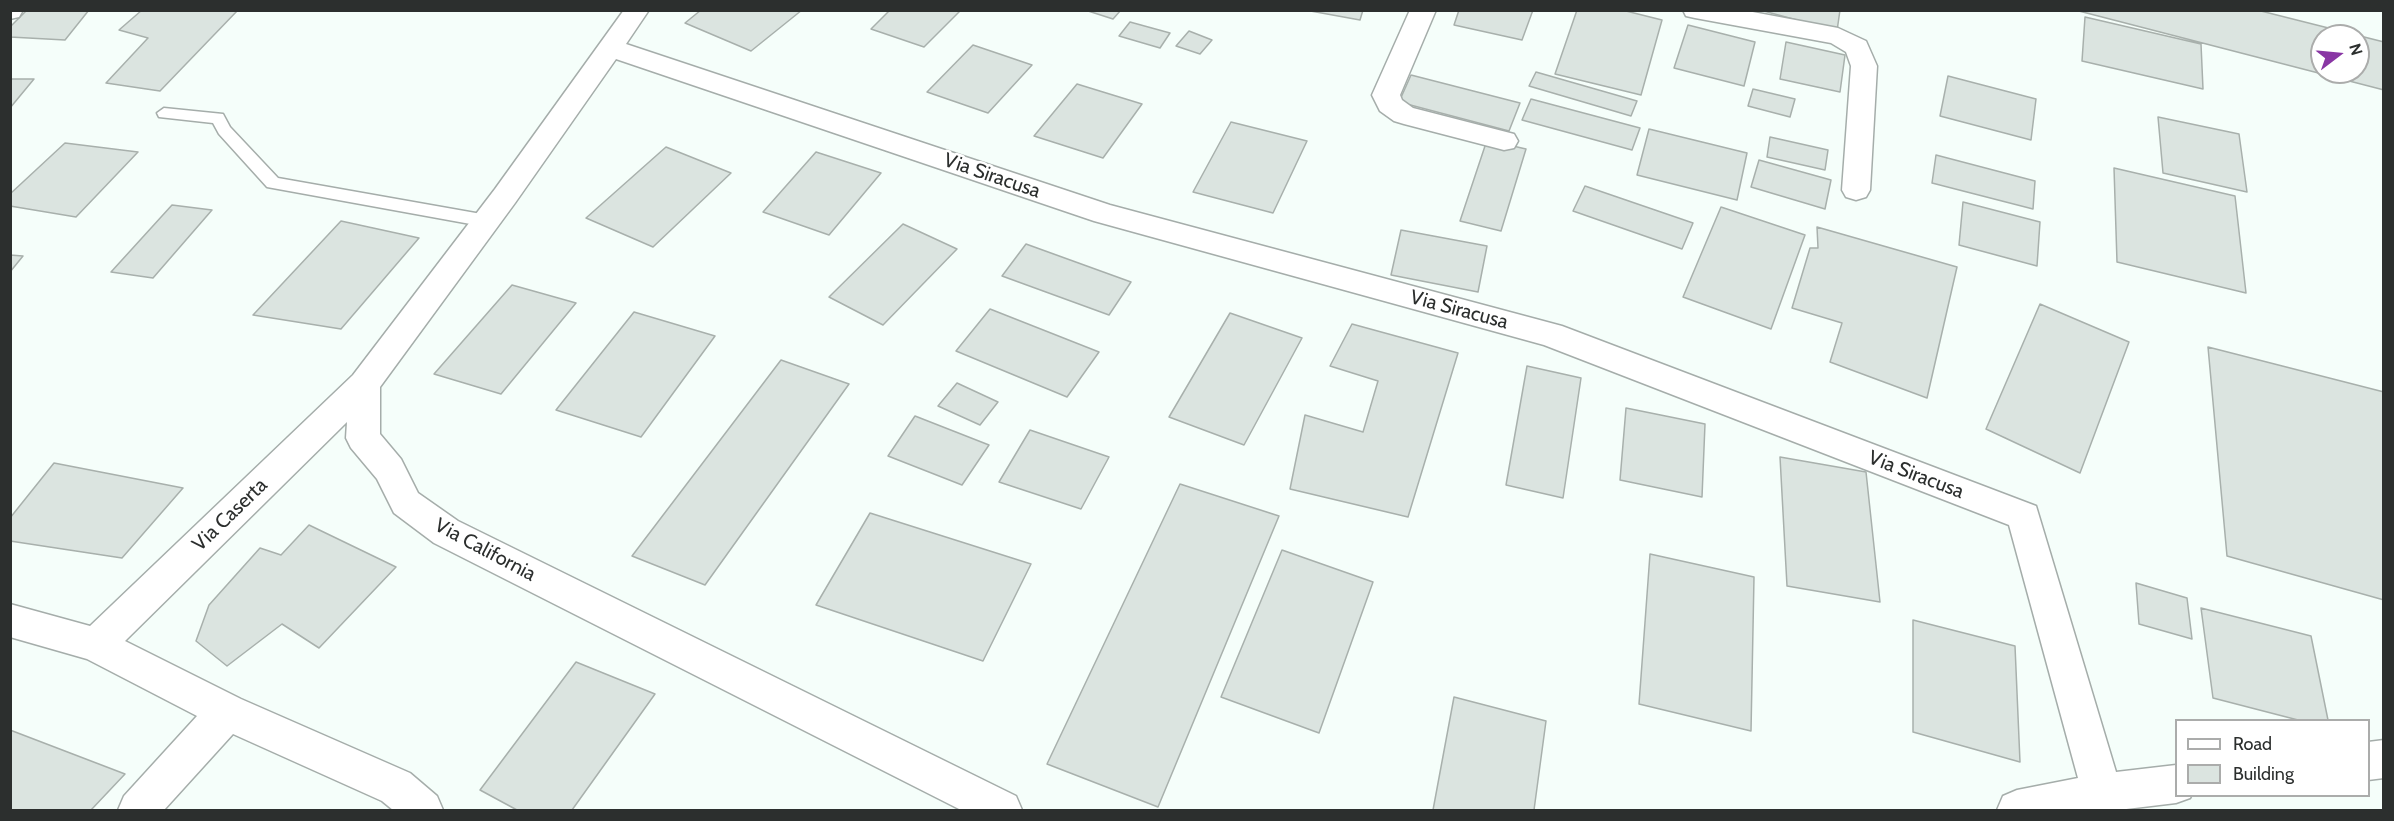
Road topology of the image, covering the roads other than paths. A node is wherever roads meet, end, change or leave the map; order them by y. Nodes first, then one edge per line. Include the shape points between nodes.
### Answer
1 (637, 10) edge
2 (1423, 10) edge
3 (1695, 10) edge
4 (611, 48) junction
5 (164, 113) dead end
6 (1504, 141) dead end
7 (1856, 190) dead end
8 (487, 220) junction
9 (364, 384) junction
10 (10, 620) edge
11 (96, 645) junction
12 (227, 712) junction
13 (2175, 784) edge
14 (2102, 792) junction
15 (138, 810) edge
16 (423, 810) edge
17 (1002, 810) edge
18 (2017, 810) edge

1 - 4 street
2 - 6 street via 1386,95 1390,105 1404,115
3 - 7 street via 1838,36 1857,47 1863,66
4 - 8 street
4 - 14 street, Via Siracusa via 1104,214 1551,335 2024,516
5 - 8 lane via 218,118 224,130 273,183
8 - 9 street
9 - 11 street, Via Caserta
9 - 17 street, Via California via 363,438 389,469 406,503 446,532
10 - 11 street
11 - 12 street
12 - 15 street
12 - 16 street via 396,787
13 - 14 street
14 - 18 street

